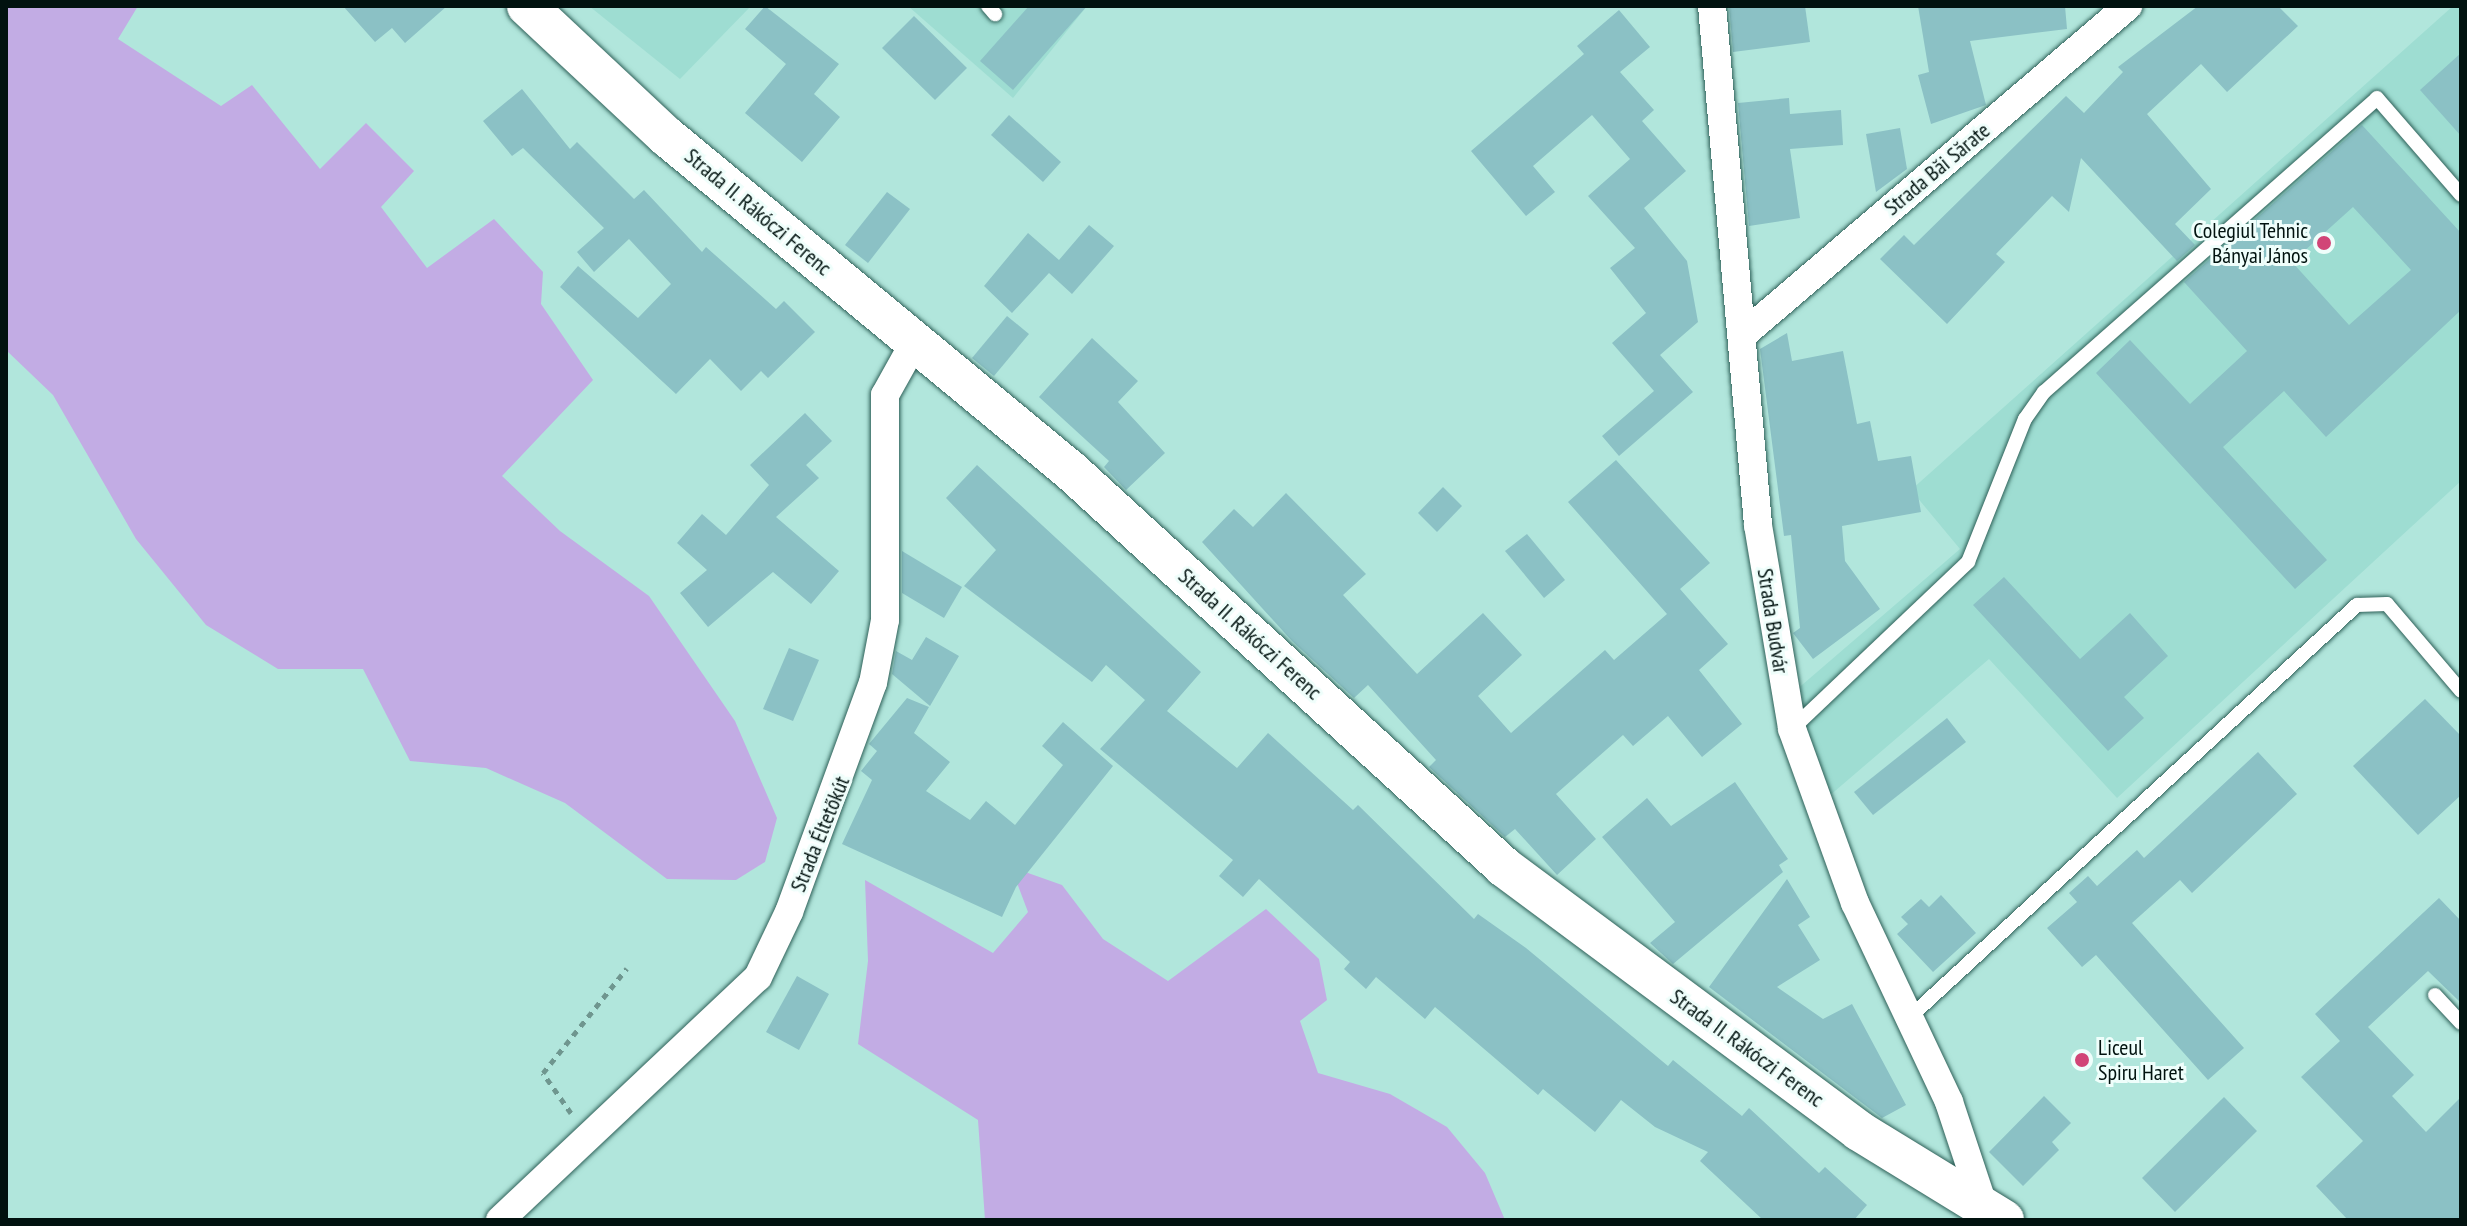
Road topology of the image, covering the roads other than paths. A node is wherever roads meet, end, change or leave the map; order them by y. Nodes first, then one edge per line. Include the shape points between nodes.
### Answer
1 (527, 6) edge
2 (1712, 6) edge
3 (2127, 6) edge
4 (2461, 195) edge
5 (1745, 333) junction
6 (915, 341) junction
7 (2461, 691) edge
8 (1792, 729) junction
9 (2435, 995) dead end
10 (1910, 1017) junction
11 (2461, 1023) edge
12 (1993, 1210) edge
13 (500, 1220) edge

1 - 6 main road, Strada II. Rákóczi Ferenc via 666,136
2 - 5 street, Strada Budvár
3 - 5 street, Strada Băi Sărate
4 - 8 lane via 2377,98 2044,392 2025,419 1968,562
5 - 8 street, Strada Budvár via 1758,525
6 - 12 main road, Strada II. Rákóczi Ferenc via 1071,471 1504,867 1859,1131
6 - 13 street, Strada Éltetőkút via 885,395 885,620 873,683 789,912 758,977
7 - 10 lane via 2387,604 2357,605
8 - 10 street, Strada Budvár via 1855,903
9 - 11 lane
10 - 12 street, Strada Budvár

